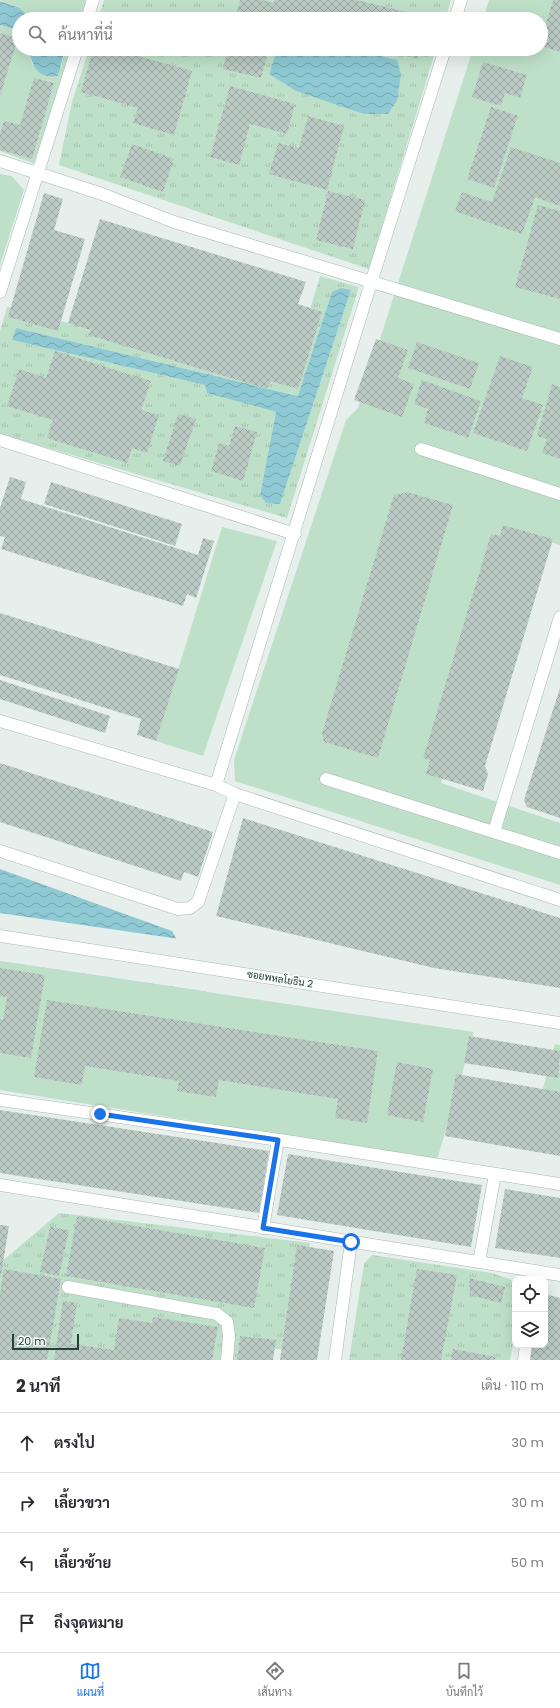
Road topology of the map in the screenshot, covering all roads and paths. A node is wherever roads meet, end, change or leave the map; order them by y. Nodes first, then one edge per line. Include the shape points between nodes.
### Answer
1 (93, 0) edge
2 (461, 0) edge
3 (89, 12) edge
4 (457, 12) edge
5 (75, 56) edge
6 (443, 56) edge
7 (0, 161) edge
8 (38, 173) junction
9 (371, 282) junction
10 (0, 292) edge
11 (560, 339) edge
12 (0, 440) edge
13 (420, 449) dead end
14 (560, 494) edge
15 (295, 534) junction
16 (560, 617) edge
17 (0, 721) edge
18 (326, 779) dead end
19 (216, 785) junction
20 (235, 794) junction
21 (494, 832) junction
22 (0, 851) edge
23 (560, 853) edge
24 (560, 900) edge
25 (0, 936) edge
26 (560, 1023) edge
27 (0, 1100) edge
28 (278, 1140) junction
29 (495, 1174) junction
30 (560, 1184) edge
31 (0, 1185) edge
32 (263, 1228) junction
33 (351, 1242) junction
34 (479, 1262) junction
35 (538, 1275) edge
36 (560, 1275) edge
37 (68, 1288) dead end
38 (526, 1348) edge
39 (227, 1360) edge
40 (335, 1360) edge
41 (524, 1360) edge

1 - 3 street
2 - 4 street
5 - 8 street
6 - 9 street
7 - 8 street
8 - 9 street via 174,222
8 - 10 street
9 - 11 street
9 - 15 street
12 - 15 street
13 - 14 street
15 - 19 street
16 - 21 street
17 - 19 street
18 - 21 street
19 - 20 street
20 - 22 street via 198,902 190,908 178,909
20 - 24 street
21 - 23 street
25 - 26 street, ซอยพหลโยธิน 2
27 - 28 street
28 - 29 street
28 - 32 street
29 - 30 street
29 - 34 street
31 - 32 street
32 - 33 street
33 - 34 street
33 - 40 street
34 - 35 street
35 - 36 street
37 - 39 street via 217,1314 227,1322
38 - 41 street

